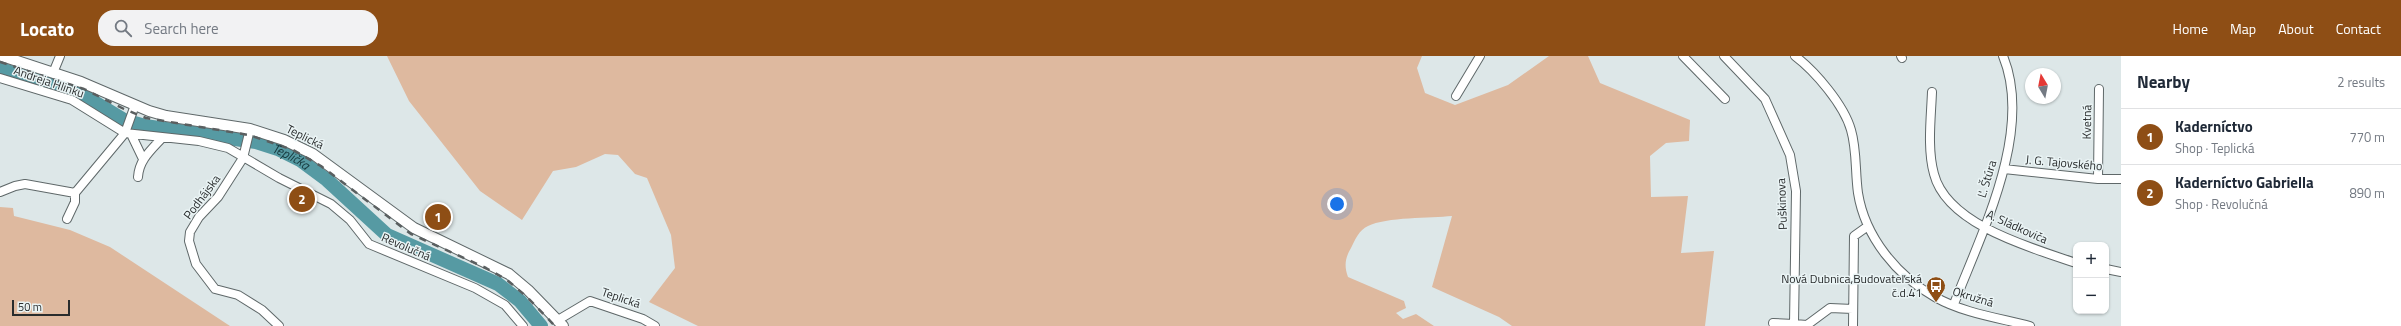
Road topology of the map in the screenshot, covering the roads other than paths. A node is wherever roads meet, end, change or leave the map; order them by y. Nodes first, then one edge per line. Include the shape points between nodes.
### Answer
1 (2, 56) edge
2 (60, 56) edge
3 (1480, 56) edge
4 (1683, 56) edge
5 (1724, 56) edge
6 (1795, 56) edge
7 (2003, 56) edge
8 (53, 73) junction
9 (0, 78) edge
10 (2099, 89) dead end
11 (1932, 92) dead end
12 (1456, 96) dead end
13 (1726, 99) dead end
14 (135, 105) junction
15 (128, 131) junction
16 (249, 133) junction
17 (162, 138) junction
18 (244, 158) junction
19 (143, 159) junction
20 (2004, 169) junction
21 (138, 177) dead end
22 (2098, 179) junction
23 (2121, 179) edge
24 (0, 192) edge
25 (75, 193) junction
26 (67, 219) dead end
27 (1868, 226) junction
28 (1984, 227) junction
29 (2073, 262) edge
30 (2109, 270) edge
31 (2121, 272) edge
32 (1954, 304) junction
33 (1853, 309) junction
34 (560, 323) edge
35 (1773, 323) dead end
36 (1794, 324) junction
37 (279, 326) edge
38 (523, 326) edge
39 (655, 326) edge
40 (1853, 326) edge
41 (2030, 326) edge

1 - 8 main road, Teplická
2 - 8 street
3 - 12 street
4 - 13 street
5 - 36 street, Puškinova via 1765,99 1790,155 1796,191
6 - 27 street, Okružná via 1808,66 1830,92 1851,128 1859,194
7 - 20 street, Ľ. Štúra via 2010,72 2013,116
8 - 14 main road, Teplická
9 - 15 street, Andreja Hlinku via 72,100
10 - 22 street, Kvetná
11 - 28 street, A. Sládkoviča via 1931,160 1939,188 1959,212
14 - 15 street
14 - 16 main road, Teplická via 166,116
15 - 17 street, Andreja Hlinku
15 - 19 street
15 - 25 street
16 - 18 street
16 - 34 main road, Teplická via 284,140 313,154 414,228 503,270 528,290
17 - 18 street, Andreja Hlinku via 228,148
17 - 19 street
18 - 37 street, Podhájska via 190,232 192,254 203,275 215,289 238,295 262,310
18 - 38 street, Revolučná via 331,204 350,220 369,244 475,288 505,305
19 - 21 street via 138,168
20 - 22 street, J. G. Tajovského
20 - 28 street, Ľ. Štúra
22 - 23 street, J. G. Tajovského
24 - 25 street via 25,184
25 - 26 street via 75,202
27 - 32 street, Okružná via 1880,248 1910,281 1936,298
27 - 33 street via 1854,236
28 - 29 street, A. Sládkoviča via 2033,249
28 - 32 street, Ľ. Štúra
30 - 31 street
32 - 41 street, Okružná
33 - 36 street via 1830,308 1807,325
33 - 40 street
34 - 39 street, Teplická via 590,300 643,319
35 - 36 street

